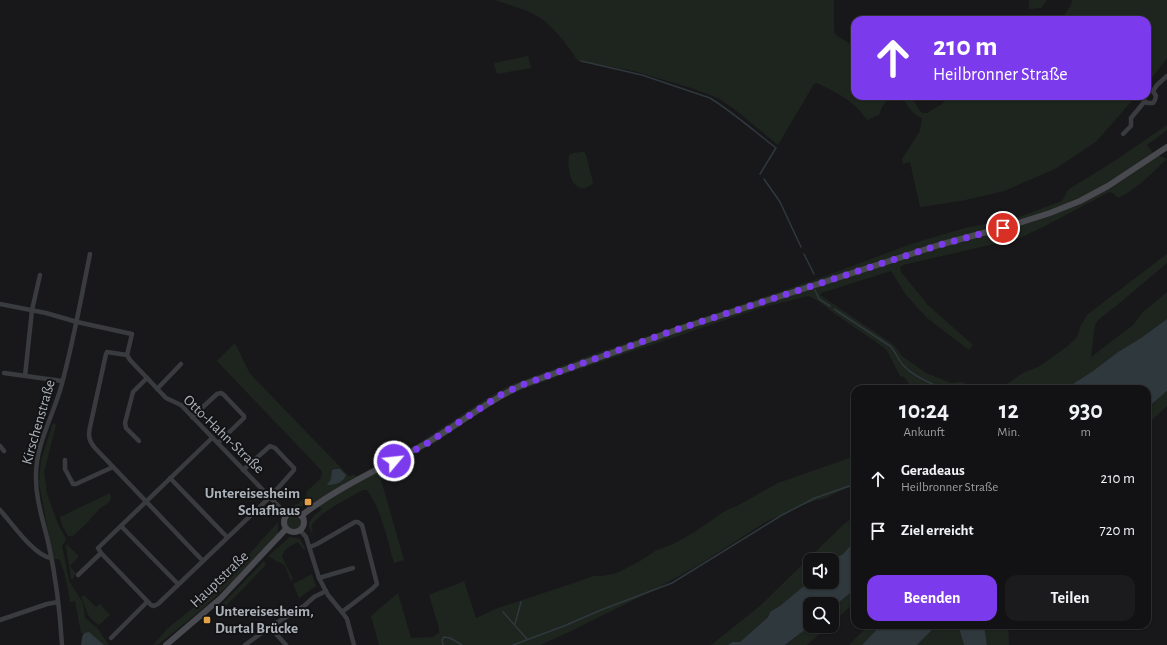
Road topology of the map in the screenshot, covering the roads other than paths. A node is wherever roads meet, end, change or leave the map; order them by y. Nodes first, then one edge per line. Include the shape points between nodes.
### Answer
1 (1167, 76) edge
2 (1153, 91) joint
3 (1144, 100) edge
4 (1146, 100) edge
5 (1123, 134) dead end
6 (1167, 148) edge
7 (90, 254) dead end
8 (40, 275) dead end
9 (0, 304) edge
10 (32, 310) junction
11 (77, 322) junction
12 (127, 355) junction
13 (181, 364) dead end
14 (4, 373) dead end
15 (25, 376) junction
16 (146, 378) junction
17 (62, 382) junction
18 (157, 389) junction
19 (192, 417) junction
20 (212, 438) junction
21 (139, 441) dead end
22 (218, 443) junction
23 (65, 460) dead end
24 (113, 467) junction
25 (243, 470) junction
26 (170, 478) junction
27 (270, 497) junction
28 (146, 501) junction
29 (0, 510) edge
30 (287, 515) junction
31 (301, 516) junction
32 (121, 526) junction
33 (286, 529) junction
34 (300, 530) junction
35 (227, 537) junction
36 (310, 547) junction
37 (101, 553) junction
38 (51, 558) junction
39 (203, 560) junction
40 (352, 568) dead end
41 (78, 575) dead end
42 (319, 578) junction
43 (178, 584) junction
44 (326, 591) junction
45 (58, 602) junction
46 (147, 602) junction
47 (342, 612) junction
48 (0, 620) edge
49 (270, 627) junction
50 (111, 638) dead end
51 (62, 645) edge
52 (166, 645) edge
53 (245, 645) edge
54 (286, 645) edge
55 (354, 645) edge

1 - 2 street
2 - 4 street via 1156,94 1155,100 1151,103
3 - 5 street via 1131,118 1131,126
6 - 31 main road via 1108,186 1050,213 939,245 702,322 522,385 502,394 426,444 342,489
7 - 11 street, Kirschenstraße
8 - 10 street
9 - 10 street
10 - 11 street
10 - 15 street
11 - 12 street via 132,334
11 - 17 street, Kirschenstraße
12 - 16 street, Otto-Hahn-Straße
12 - 24 street via 110,352 106,354 89,434 91,444
13 - 18 street
14 - 15 street
15 - 17 street
16 - 18 street, Otto-Hahn-Straße
16 - 21 street via 133,392 125,421 126,428
17 - 38 street, Kirschenstraße via 38,456 36,476
18 - 19 street, Otto-Hahn-Straße via 168,400 181,405
19 - 20 street, Otto-Hahn-Straße
19 - 22 street via 219,393 223,394 244,416
20 - 22 street, Otto-Hahn-Straße
20 - 26 street
22 - 25 street, Otto-Hahn-Straße
23 - 24 street via 65,469 73,484
24 - 28 street
25 - 27 street, Otto-Hahn-Straße
25 - 27 street via 270,446 275,448 294,470
26 - 28 street
26 - 35 street
27 - 30 street, Otto-Hahn-Straße
27 - 35 street
28 - 32 street
28 - 39 street
29 - 38 street via 34,549
30 - 31 main road via 296,512
30 - 33 main road via 284,520
31 - 34 main road via 304,523
32 - 37 street via 99,546 98,550
32 - 43 street
33 - 34 main road via 294,532
33 - 52 main road, Hauptstraße via 221,598
34 - 36 street
35 - 39 street
36 - 42 street
36 - 47 street via 355,522 362,525 377,584
37 - 41 street
37 - 46 street
38 - 45 street, Kirschenstraße
39 - 43 street
40 - 42 street
42 - 44 street
43 - 46 street via 156,606 151,606
44 - 47 street
44 - 49 street
45 - 48 street
45 - 51 street, Kirschenstraße
46 - 50 street
47 - 55 street
49 - 53 street
49 - 54 street

